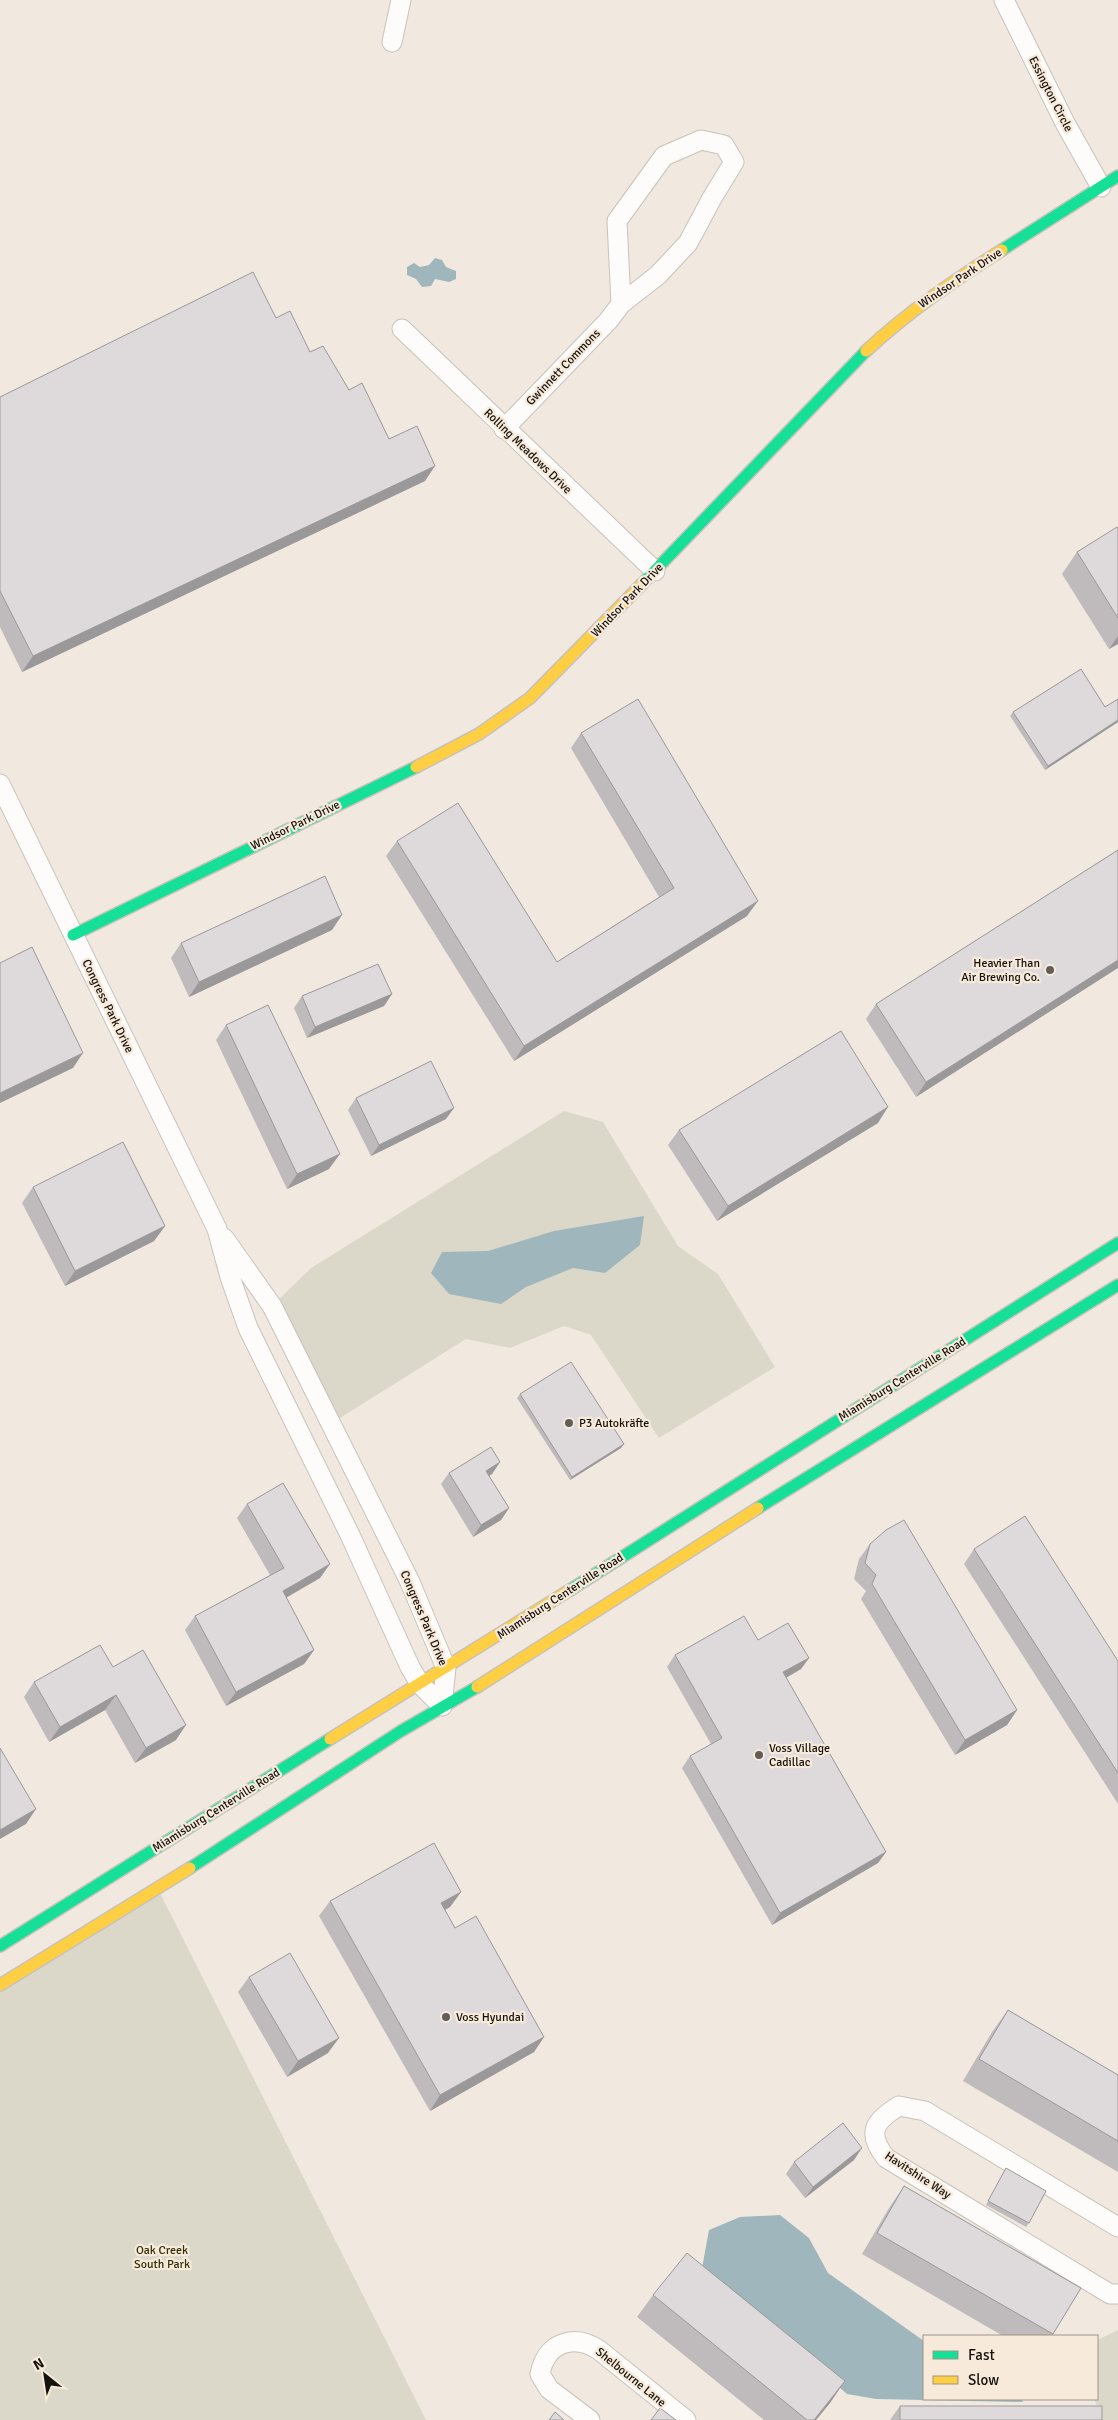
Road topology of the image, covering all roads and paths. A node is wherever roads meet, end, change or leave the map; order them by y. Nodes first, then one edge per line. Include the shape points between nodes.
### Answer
1 (401, 0) edge
2 (1004, 0) edge
3 (392, 42) dead end
4 (1118, 176) edge
5 (1100, 187) junction
6 (621, 304) junction
7 (402, 329) dead end
8 (504, 428) junction
9 (655, 571) junction
10 (0, 784) edge
11 (73, 935) junction
12 (217, 1229) junction
13 (1118, 1243) edge
14 (1118, 1285) edge
15 (714, 1497) junction
16 (726, 1518) junction
17 (446, 1668) junction
18 (420, 1684) junction
19 (442, 1706) junction
20 (0, 1946) edge
21 (0, 1985) edge
22 (1118, 2226) edge
23 (1118, 2294) edge
24 (590, 2420) edge
25 (686, 2420) edge

1 - 3 street
2 - 5 street, Essington Circle
4 - 5 main road, Windsor Park Drive
5 - 9 main road, Windsor Park Drive via 932,295 894,325
6 - 6 street, Gwinnett Commons via 617,221 664,156 701,140 724,145 734,162 688,243 658,275
6 - 8 street, Gwinnett Commons
7 - 8 street, Rolling Meadows Drive
8 - 9 street, Rolling Meadows Drive
9 - 11 main road, Windsor Park Drive via 548,682 496,723 436,757
10 - 11 street, Congress Park Drive
11 - 12 street, Congress Park Drive
12 - 17 street, Congress Park Drive via 272,1306 410,1582
12 - 18 street, Congress Park Drive via 248,1328
13 - 15 main road, Miamisburg Centerville Road
14 - 16 main road
15 - 16 main road
15 - 17 main road, Miamisburg Centerville Road
16 - 19 main road via 483,1684
17 - 18 main road, Miamisburg Centerville Road
17 - 19 street, Congress Park Drive
18 - 19 street, Congress Park Drive
18 - 20 main road, Miamisburg Centerville Road
19 - 21 main road via 158,1889
22 - 23 street, Havitshire Way via 926,2111 899,2106 883,2115 875,2127 876,2145 886,2158 1110,2294
24 - 25 street, Shelbourne Lane via 549,2389 540,2374 543,2361 570,2340 587,2342 599,2350

